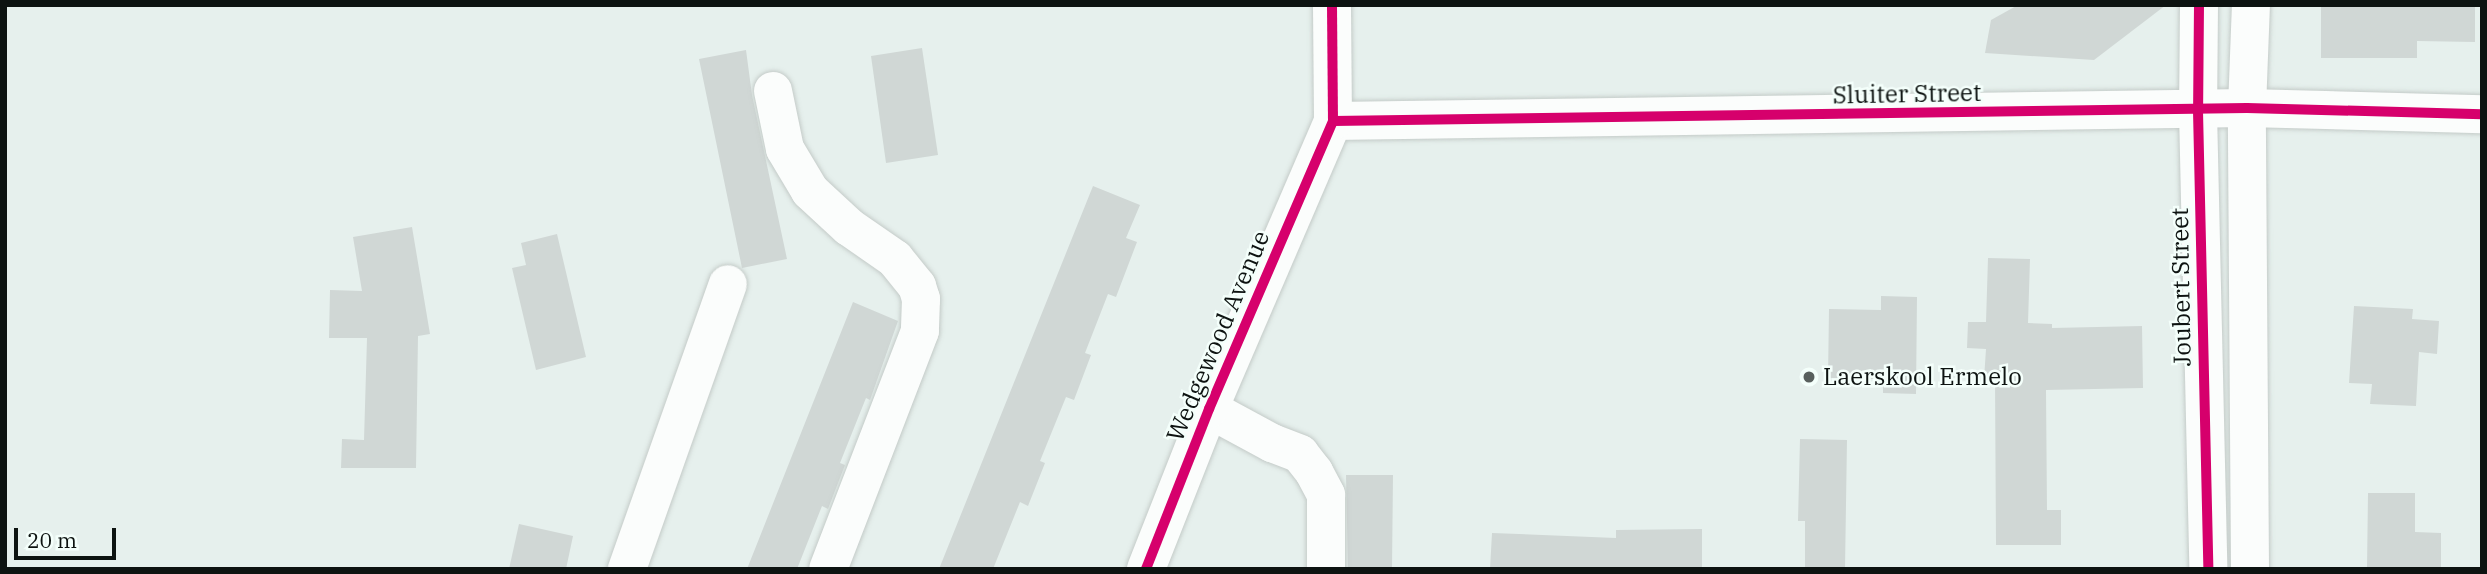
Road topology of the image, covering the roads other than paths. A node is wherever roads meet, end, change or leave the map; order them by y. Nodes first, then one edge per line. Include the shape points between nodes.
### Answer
1 (1332, 5) edge
2 (2199, 5) edge
3 (2251, 5) edge
4 (773, 91) dead end
5 (2247, 108) junction
6 (2198, 111) junction
7 (2482, 114) edge
8 (1333, 121) junction
9 (728, 285) dead end
10 (1209, 408) junction
11 (627, 569) edge
12 (828, 569) edge
13 (1146, 569) edge
14 (1326, 569) edge
15 (2208, 569) edge
16 (2250, 569) edge

1 - 8 street
2 - 6 street, Joubert Street
3 - 5 street
4 - 12 street via 785,149 810,191 849,228 895,259 918,286 921,299 920,331
5 - 6 street, Sluiter Street
5 - 7 street, Sluiter Street
5 - 16 street
6 - 8 street, Sluiter Street
6 - 15 street, Joubert Street
8 - 10 street, Wedgewood Avenue
9 - 11 street
10 - 13 street, Wedgewood Avenue
10 - 14 street via 1300,454 1314,472 1326,495

